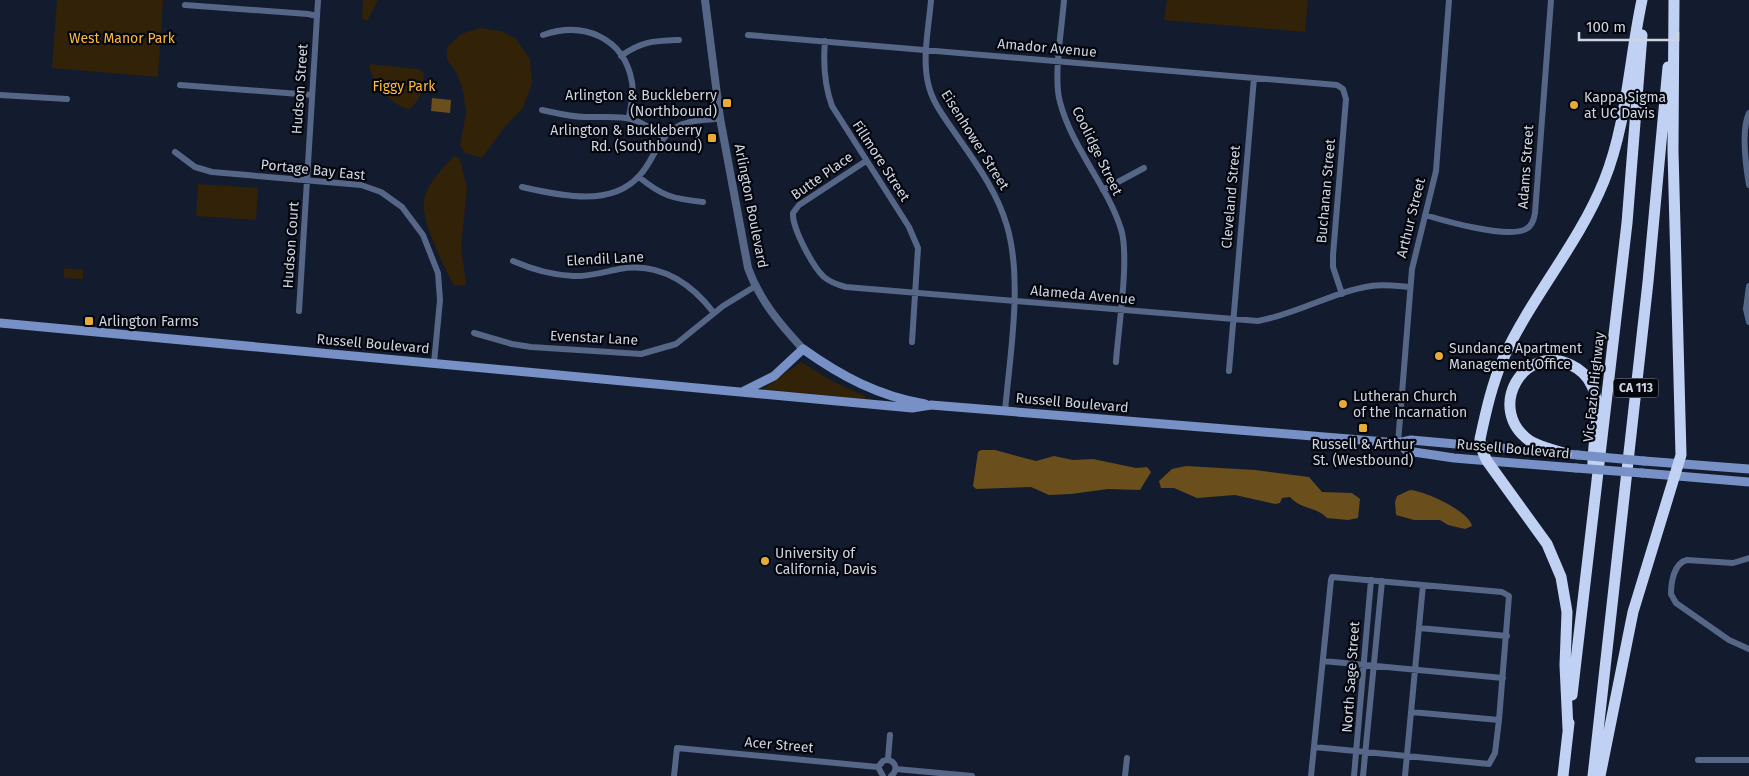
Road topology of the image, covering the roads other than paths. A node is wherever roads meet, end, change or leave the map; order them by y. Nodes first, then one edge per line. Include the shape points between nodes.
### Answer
1 (318, 0) edge
2 (705, 0) edge
3 (931, 0) edge
4 (1064, 0) edge
5 (1449, 0) edge
6 (1552, 0) edge
7 (1644, 0) edge
8 (1674, 0) edge
9 (185, 5) dead end
10 (317, 16) junction
11 (748, 35) dead end
12 (543, 36) dead end
13 (679, 40) dead end
14 (825, 41) junction
15 (927, 51) junction
16 (621, 56) junction
17 (1059, 62) junction
18 (1254, 78) junction
19 (180, 86) dead end
20 (1343, 89) joint
21 (0, 95) edge
22 (312, 95) junction
23 (67, 99) dead end
24 (542, 110) dead end
25 (1749, 114) edge
26 (629, 117) junction
27 (720, 118) junction
28 (662, 137) junction
29 (176, 152) dead end
30 (866, 161) junction
31 (1144, 168) dead end
32 (639, 177) junction
33 (307, 180) junction
34 (1749, 185) edge
35 (522, 187) dead end
36 (1103, 190) junction
37 (703, 202) dead end
38 (793, 213) joint
39 (1425, 215) junction
40 (513, 261) dead end
41 (754, 286) junction
42 (1749, 286) edge
43 (1410, 287) junction
44 (916, 294) junction
45 (1342, 294) junction
46 (1014, 302) junction
47 (1120, 310) junction
48 (299, 311) dead end
49 (714, 313) junction
50 (1234, 319) junction
51 (1749, 322) edge
52 (0, 323) edge
53 (474, 333) dead end
54 (912, 342) dead end
55 (803, 348) junction
56 (1116, 362) dead end
57 (434, 364) junction
58 (1229, 371) dead end
59 (743, 391) junction
60 (930, 405) junction
61 (1005, 411) junction
62 (1398, 443) junction
63 (1481, 448) junction
64 (1566, 454) junction
65 (1487, 461) junction
66 (1679, 463) junction
67 (1749, 469) edge
68 (1676, 476) junction
69 (1749, 482) edge
70 (1595, 513) junction
71 (1749, 558) edge
72 (1371, 580) junction
73 (1382, 581) junction
74 (1423, 585) junction
75 (1420, 628) junction
76 (1507, 636) junction
77 (1749, 649) edge
78 (1323, 661) junction
79 (1364, 665) junction
80 (1373, 666) junction
81 (1415, 670) junction
82 (1503, 678) junction
83 (1411, 712) junction
84 (1499, 720) junction
85 (1568, 729) junction
86 (890, 735) dead end
87 (1314, 747) junction
88 (1357, 752) junction
89 (1365, 753) junction
90 (1407, 756) junction
91 (1127, 758) dead end
92 (888, 759) junction
93 (1698, 760) dead end
94 (1749, 760) edge
95 (878, 767) junction
96 (896, 769) junction
97 (674, 776) edge
98 (883, 776) edge
99 (891, 776) edge
100 (972, 776) edge
101 (1125, 776) edge
102 (1312, 776) edge
103 (1354, 776) edge
104 (1363, 776) edge
105 (1405, 776) edge
106 (1563, 776) edge
107 (1593, 776) edge
108 (1600, 776) edge

1 - 10 street, Hudson Street
2 - 27 street, Arlington Boulevard
3 - 15 street, Eisenhower Street
4 - 17 street, Coolidge Street
5 - 39 street, Arthur Street via 1436,171
6 - 39 street, Adams Street via 1533,223 1517,232 1470,227
7 - 63 highway via 1619,129 1604,181 1582,225 1504,357 1488,404
7 - 70 highway, Vic Fazio Highway / CA 113 via 1626,223
8 - 66 highway via 1673,151
8 - 107 highway, CA 113 via 1648,282
9 - 10 street
10 - 22 street, Hudson Street
11 - 14 street, Amador Avenue
12 - 16 street via 558,30 590,32 607,41
13 - 16 street via 648,42
14 - 15 street, Amador Avenue
14 - 30 street, Fillmore Street via 823,67 829,98
15 - 17 street, Amador Avenue
15 - 46 street, Eisenhower Street via 927,77 932,97 986,180 1003,213 1014,259
16 - 26 street via 632,82
17 - 18 street, Amador Avenue
17 - 36 street, Coolidge Street via 1059,102
18 - 20 street, Amador Avenue via 1330,83
18 - 50 street, Cleveland Street
19 - 22 street
20 - 45 street, Buchanan Street via 1346,99 1333,255 1333,267
21 - 23 street
22 - 33 street, Hudson Street
24 - 26 street via 577,117
25 - 34 street via 1746,161
26 - 28 street
27 - 28 street via 682,124
27 - 41 street, Arlington Boulevard via 743,251
28 - 32 street
29 - 33 street, Portage Bay East via 189,164 212,172
30 - 38 street, Butte Place via 799,205
30 - 44 street, Fillmore Street via 914,236 918,248
31 - 36 street
32 - 35 street via 619,190 598,196
32 - 37 street via 671,198
33 - 48 street, Hudson Court
33 - 57 street, Portage Bay East via 374,189 395,201 416,223 434,260 439,279
36 - 47 street, Coolidge Street via 1121,230 1124,264
38 - 44 street, Alameda Avenue via 794,224 814,264 826,279 846,287
39 - 43 street, Arthur Street via 1414,253
40 - 49 street, Elendil Lane via 546,272 572,276 621,269 651,269 685,283
41 - 49 street, Evenstar Lane
41 - 55 street, Arlington Boulevard via 766,306
42 - 51 street via 1746,309
43 - 45 street, Alameda Avenue via 1372,286
43 - 62 street, Arthur Street
44 - 46 street, Alameda Avenue
44 - 54 street, Fillmore Street
45 - 50 street, Alameda Avenue via 1281,317 1258,321
46 - 47 street, Alameda Avenue
46 - 61 street, Eisenhower Street
47 - 50 street, Alameda Avenue
47 - 56 street, Coolidge Street
49 - 53 street, Evenstar Lane via 676,344 642,354 531,347
50 - 58 street, Cleveland Street
52 - 57 main road, Russell Boulevard
55 - 59 main road, Russell Boulevard via 770,379
55 - 60 main road, Arlington Boulevard via 856,383 895,398
57 - 59 main road, Russell Boulevard
59 - 60 main road, Russell Boulevard via 912,408
60 - 61 main road, Russell Boulevard
61 - 62 main road, Russell Boulevard
62 - 63 main road, Russell Boulevard via 1411,440
62 - 65 main road, Russell Boulevard via 1407,450
63 - 64 main road, Russell Boulevard
63 - 65 highway
64 - 66 main road, Russell Boulevard, bridge
64 - 70 highway via 1528,440 1512,418 1510,401 1514,383 1531,366 1546,361 1573,366 1588,378 1592,386 1596,408 1592,452
65 - 68 main road, Russell Boulevard, bridge
65 - 85 highway via 1547,544 1561,577 1567,612
66 - 67 main road, Russell Boulevard
66 - 68 highway
68 - 69 main road, Russell Boulevard
68 - 108 highway via 1633,612
70 - 85 highway, Vic Fazio Highway / CA 113
71 - 77 street via 1733,563 1683,561 1677,567 1671,590 1676,603 1729,640
72 - 73 street
72 - 78 street via 1332,577
72 - 79 street, North Sage Street
73 - 74 street
73 - 80 street, North Sage Street
74 - 75 street
74 - 76 street via 1505,593 1510,599
75 - 76 street
75 - 81 street
76 - 82 street
78 - 79 street
78 - 87 street
79 - 80 street
79 - 88 street, North Sage Street
80 - 81 street
80 - 89 street, North Sage Street
81 - 82 street
81 - 83 street
82 - 84 street
83 - 84 street
83 - 90 street
84 - 90 street via 1495,753 1489,764
85 - 106 highway, Vic Fazio Highway / CA 113
86 - 92 street
87 - 88 street
87 - 102 street
88 - 89 street
88 - 103 street, North Sage Street
89 - 90 street
89 - 104 street, North Sage Street
90 - 105 street
91 - 101 street
92 - 95 street
92 - 96 street via 893,761
93 - 94 street
95 - 97 street, Acer Street via 677,748
95 - 98 street
96 - 99 street
96 - 100 street

